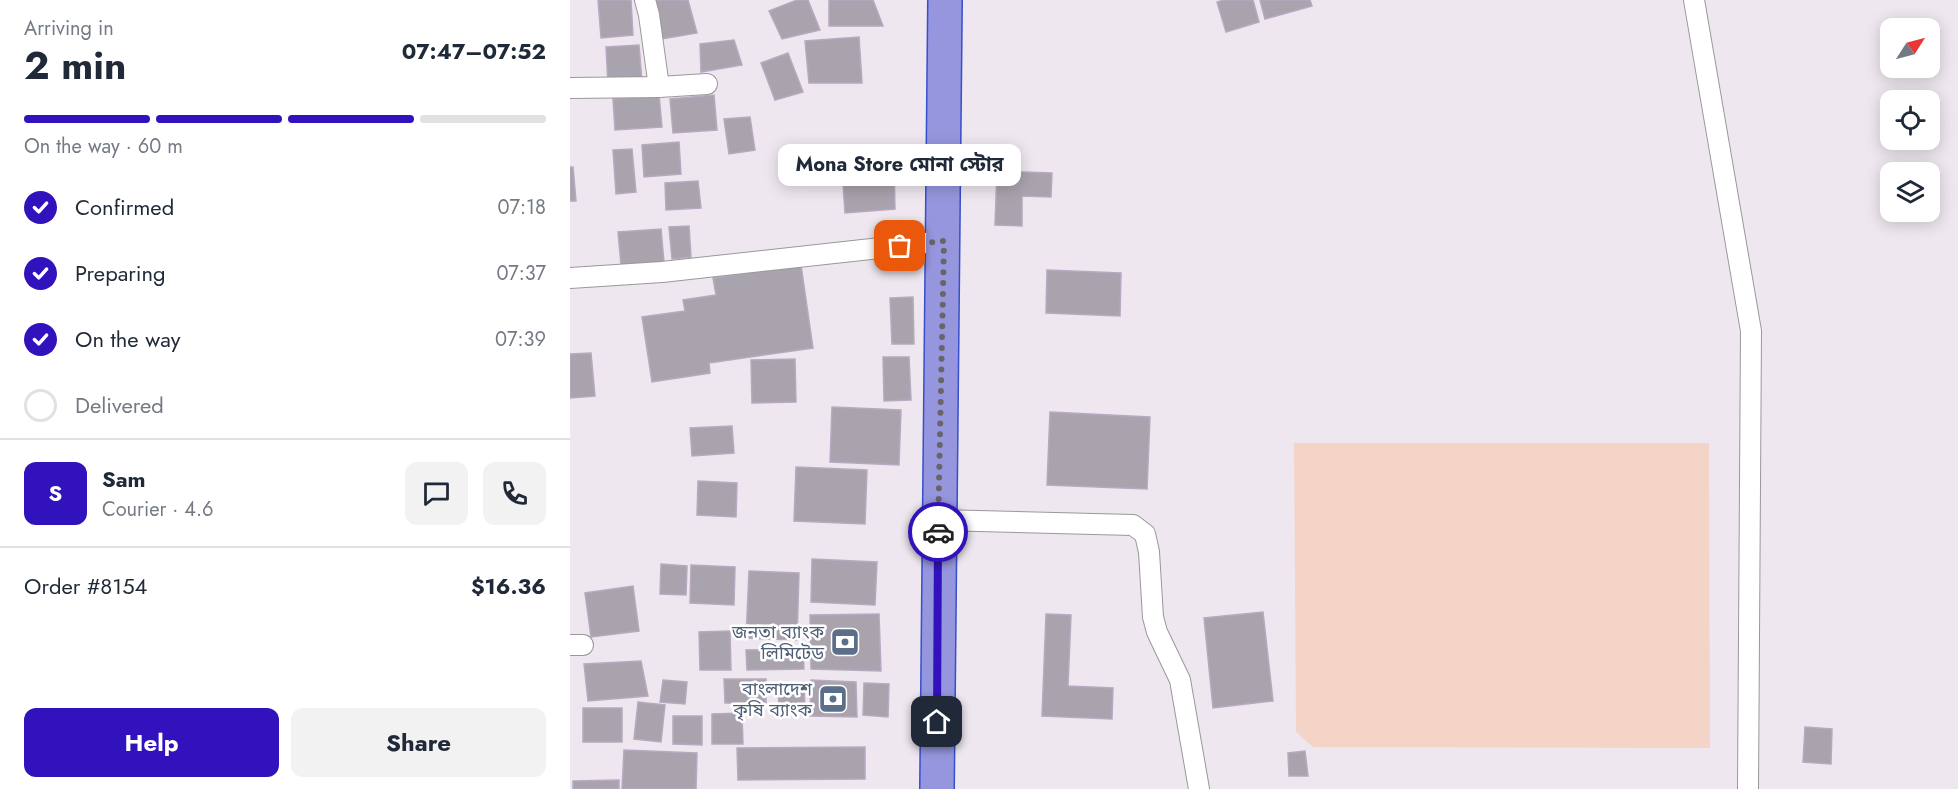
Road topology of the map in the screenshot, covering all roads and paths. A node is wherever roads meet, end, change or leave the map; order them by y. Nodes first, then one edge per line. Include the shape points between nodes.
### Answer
1 (645, 0) edge
2 (945, 0) edge
3 (1694, 0) edge
4 (707, 84) dead end
5 (658, 87) junction
6 (570, 88) edge
7 (944, 241) junction
8 (570, 278) edge
9 (938, 520) junction
10 (937, 789) edge
11 (1199, 789) edge
12 (1748, 789) edge

1 - 5 street
2 - 7 highway
3 - 12 street via 1751,331
4 - 5 street
5 - 6 street
7 - 8 street via 662,272
7 - 9 highway
9 - 10 highway
9 - 11 street via 1133,525 1145,534 1153,617 1180,680

